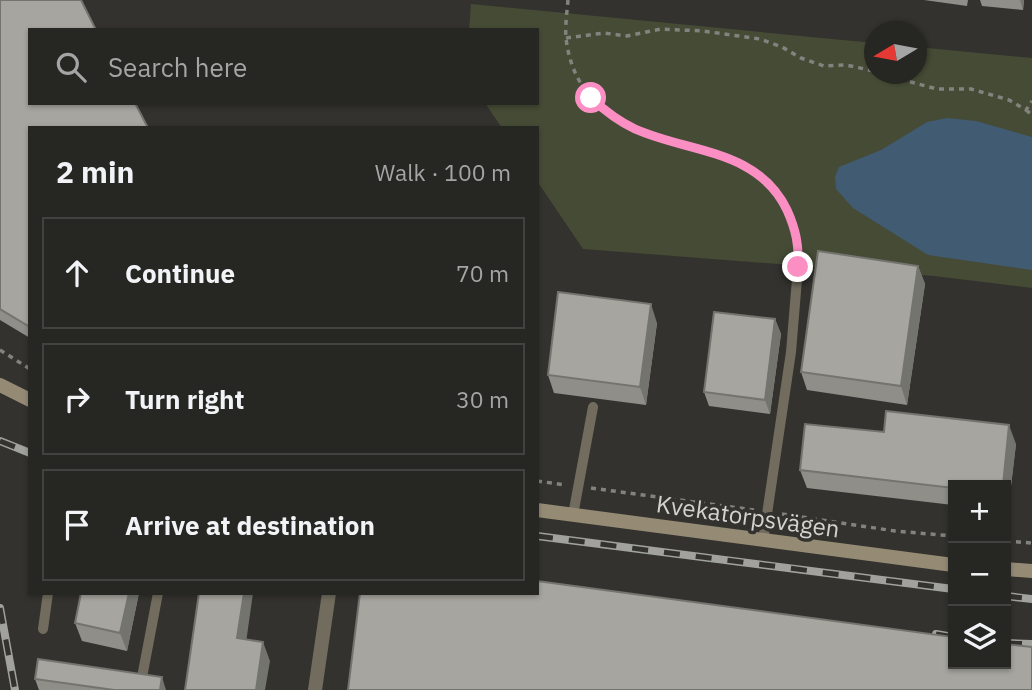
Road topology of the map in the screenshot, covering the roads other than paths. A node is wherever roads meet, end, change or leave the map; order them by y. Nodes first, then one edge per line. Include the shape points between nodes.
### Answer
1 (798, 267) road end
2 (0, 385) edge
3 (28, 399) edge
4 (593, 407) dead end
5 (539, 510) edge
6 (573, 515) junction
7 (764, 541) junction
8 (948, 564) edge
9 (1011, 569) edge
10 (1032, 571) edge
11 (48, 595) edge
12 (158, 595) edge
13 (329, 595) edge
14 (43, 629) dead end
15 (143, 672) edge
16 (315, 690) edge

1 - 7 lane via 792,352
2 - 3 street
4 - 6 lane
5 - 6 street, Kvekatorpsvägen
6 - 7 street, Kvekatorpsvägen
7 - 8 street, Kvekatorpsvägen
9 - 10 street
11 - 14 lane
12 - 15 lane
13 - 16 street

